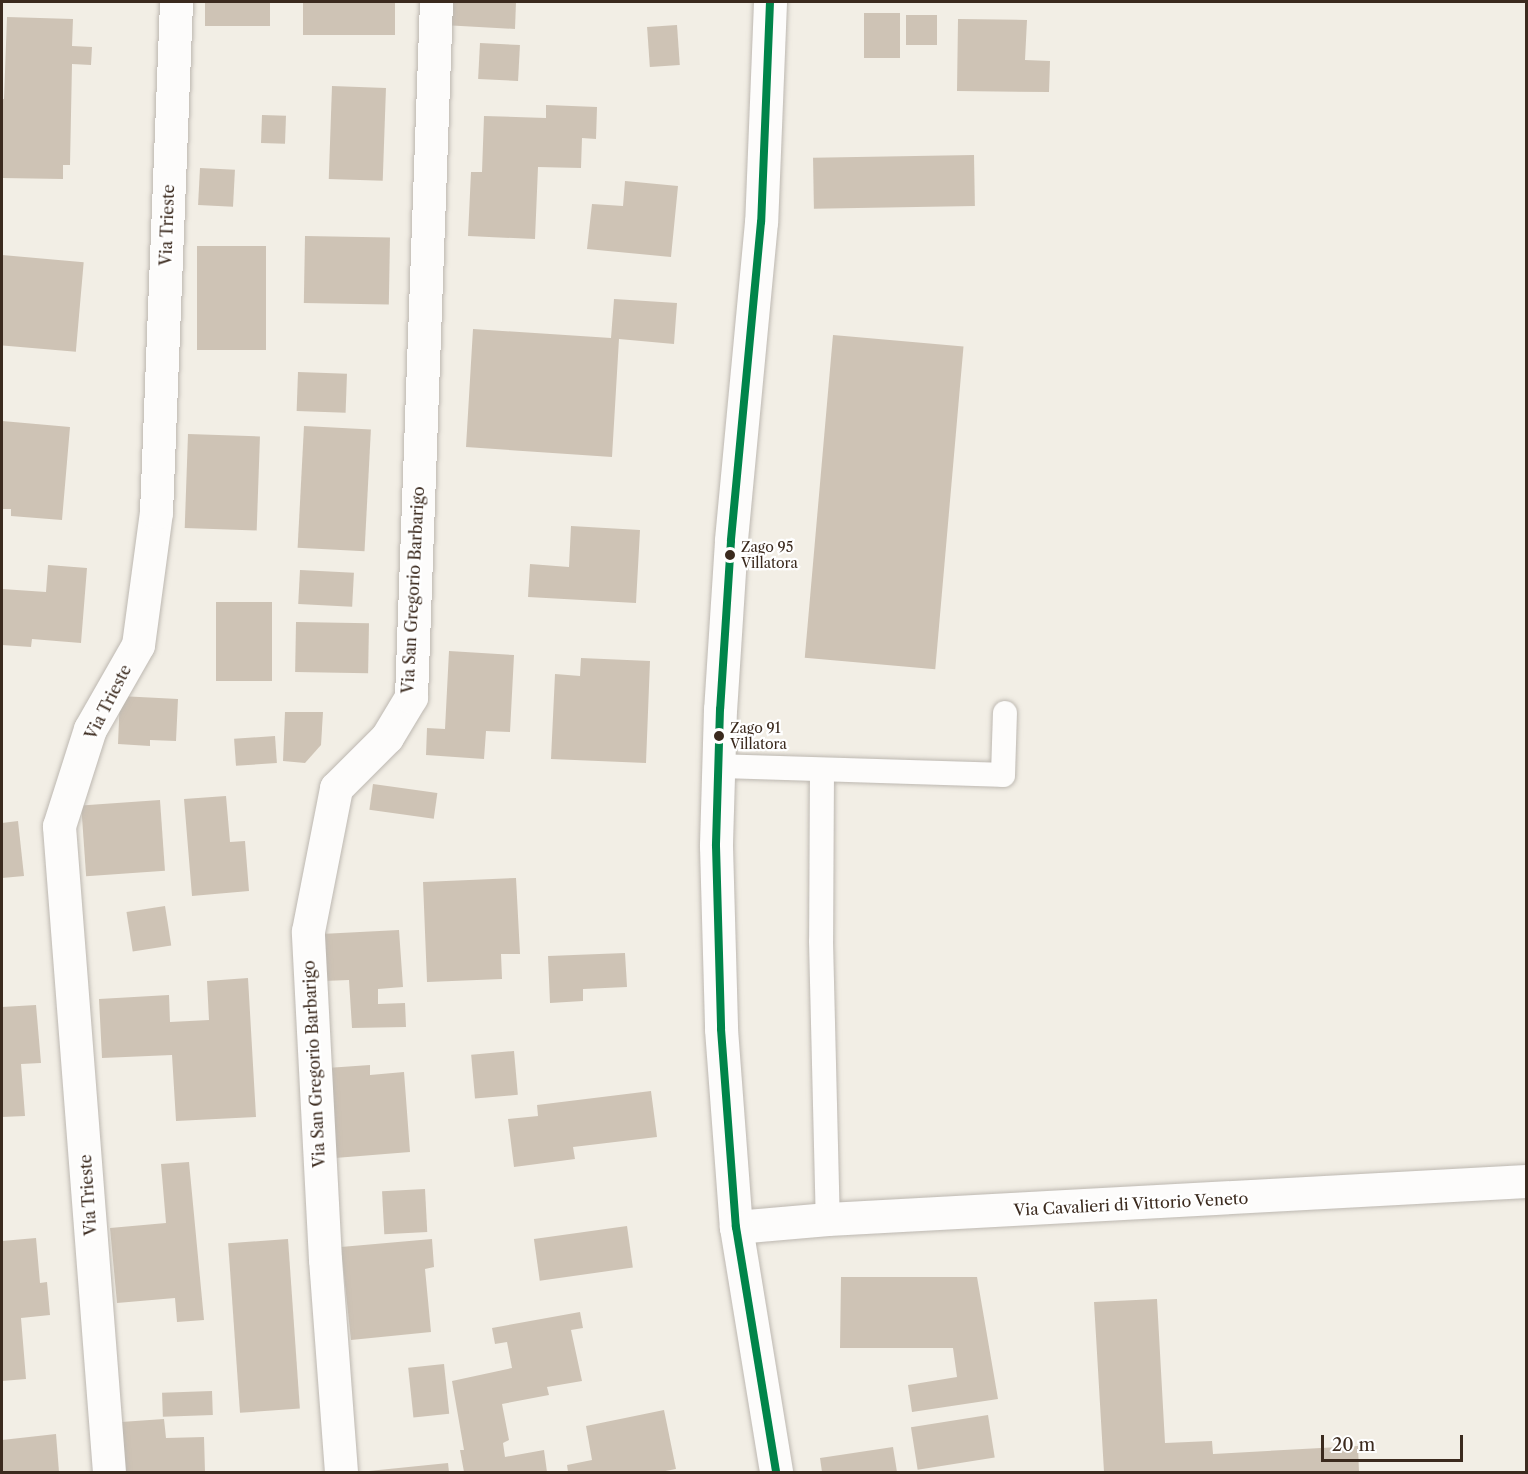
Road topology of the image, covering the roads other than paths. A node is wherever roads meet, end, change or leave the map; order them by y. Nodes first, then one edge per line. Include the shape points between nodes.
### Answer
1 (176, 2) edge
2 (436, 2) edge
3 (770, 2) edge
4 (1005, 713) dead end
5 (718, 766) junction
6 (822, 770) junction
7 (1527, 1181) edge
8 (828, 1219) junction
9 (736, 1227) junction
10 (109, 1473) edge
11 (341, 1473) edge
12 (776, 1473) edge

1 - 10 street, Via Trieste via 156,512 138,645 90,729 59,826
2 - 11 street, Via San Gregorio Barbarigo via 411,697 387,736 336,788 308,931
3 - 5 street via 761,222 731,541
4 - 6 lane via 1002,775
5 - 6 lane
5 - 9 street via 721,1029
6 - 8 lane via 821,941
7 - 8 street, Via Cavalieri di Vittorio Veneto
8 - 9 street, Via Cavalieri di Vittorio Veneto
9 - 12 street

